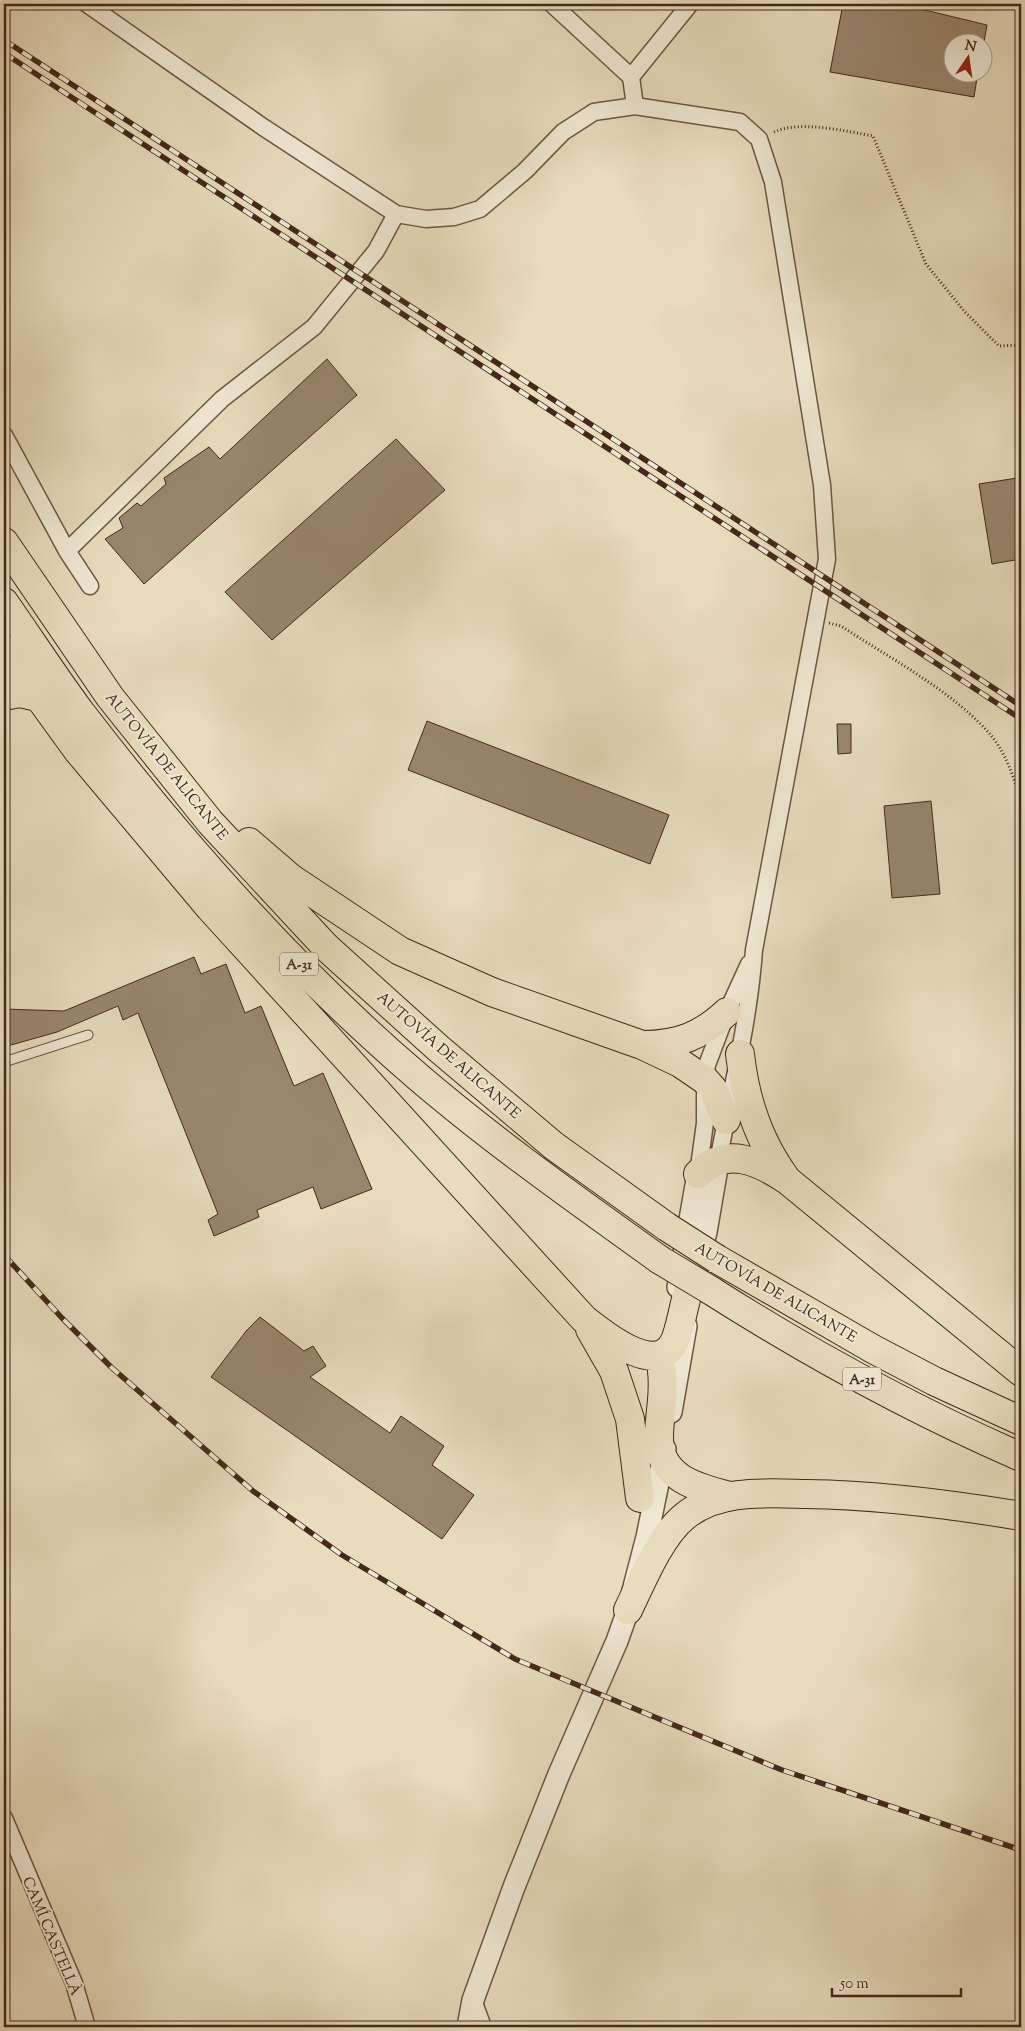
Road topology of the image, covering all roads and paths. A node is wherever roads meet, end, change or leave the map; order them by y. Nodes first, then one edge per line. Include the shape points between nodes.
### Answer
1 (87, 4) edge
2 (552, 4) edge
3 (690, 4) edge
4 (631, 77) junction
5 (635, 106) junction
6 (759, 139) junction
7 (396, 214) junction
8 (1021, 345) edge
9 (4, 435) edge
10 (4, 542) edge
11 (67, 551) junction
12 (90, 586) dead end
13 (4, 602) edge
14 (815, 620) junction
15 (4, 649) edge
16 (4, 696) edge
17 (38, 697) junction
18 (1021, 802) edge
19 (210, 822) junction
20 (754, 950) junction
21 (727, 1012) junction
22 (88, 1035) dead end
23 (642, 1045) junction
24 (740, 1054) junction
25 (4, 1062) edge
26 (704, 1080) junction
27 (726, 1120) junction
28 (708, 1168) junction
29 (788, 1180) junction
30 (708, 1272) junction
31 (584, 1319) junction
32 (664, 1361) junction
33 (1021, 1372) edge
34 (1021, 1421) edge
35 (1021, 1457) edge
36 (663, 1460) junction
37 (730, 1496) junction
38 (640, 1498) junction
39 (1021, 1516) edge
40 (635, 1577) junction
41 (628, 1610) junction
42 (4, 1818) edge
43 (473, 2000) junction
44 (87, 2027) edge
45 (468, 2027) edge
46 (483, 2027) edge

1 - 7 street
2 - 4 street
3 - 4 street
4 - 5 street
5 - 6 street via 740,122
5 - 7 street via 594,112 563,132 526,171 480,209 454,217 426,219
6 - 8 path via 783,128 833,128 873,136 926,264 964,311 999,346
6 - 14 street via 773,182 825,508 827,559
7 - 11 street via 376,251 314,327 222,399
9 - 11 street
10 - 19 highway, AUTOVÍA DE ALICANTE / A-31 via 110,697
11 - 12 street
13 - 30 highway, AUTOVÍA DE ALICANTE / A-31, bridge via 82,713 201,861 304,970 416,1076 534,1169 660,1260
14 - 18 path via 841,626 956,703 990,734 1010,768
14 - 20 street
15 - 17 highway
16 - 17 highway via 20,693
17 - 31 highway via 78,751 210,908
19 - 23 highway via 241,835 292,879 400,951 492,992
19 - 30 highway, AUTOVÍA DE ALICANTE / A-31, bridge via 326,947 554,1146 667,1226
20 - 21 street
20 - 24 street
21 - 23 highway via 699,1034 683,1041
21 - 26 street
22 - 25 lane
23 - 26 highway via 680,1063
24 - 27 street
24 - 29 highway via 743,1084 752,1114 773,1160
26 - 27 highway via 718,1098
26 - 28 street
27 - 28 street
28 - 29 highway via 729,1159 755,1162
28 - 30 street
28 - 32 street
29 - 33 highway
30 - 32 highway via 685,1295 675,1340
30 - 34 highway, AUTOVÍA DE ALICANTE / A-31
30 - 35 highway, AUTOVÍA DE ALICANTE / A-31 via 788,1340
30 - 36 street
31 - 32 highway via 618,1345
31 - 38 highway via 614,1372 624,1399 635,1446
32 - 36 highway via 664,1401 659,1437
32 - 38 street
36 - 37 highway via 691,1485
36 - 40 street
37 - 39 highway via 858,1495 941,1503
37 - 41 highway via 696,1509 672,1530
38 - 40 street
40 - 41 street
41 - 43 street via 514,1887
42 - 44 street, CAMÍ CASTELLÀ via 74,1983
43 - 45 street
43 - 46 street

